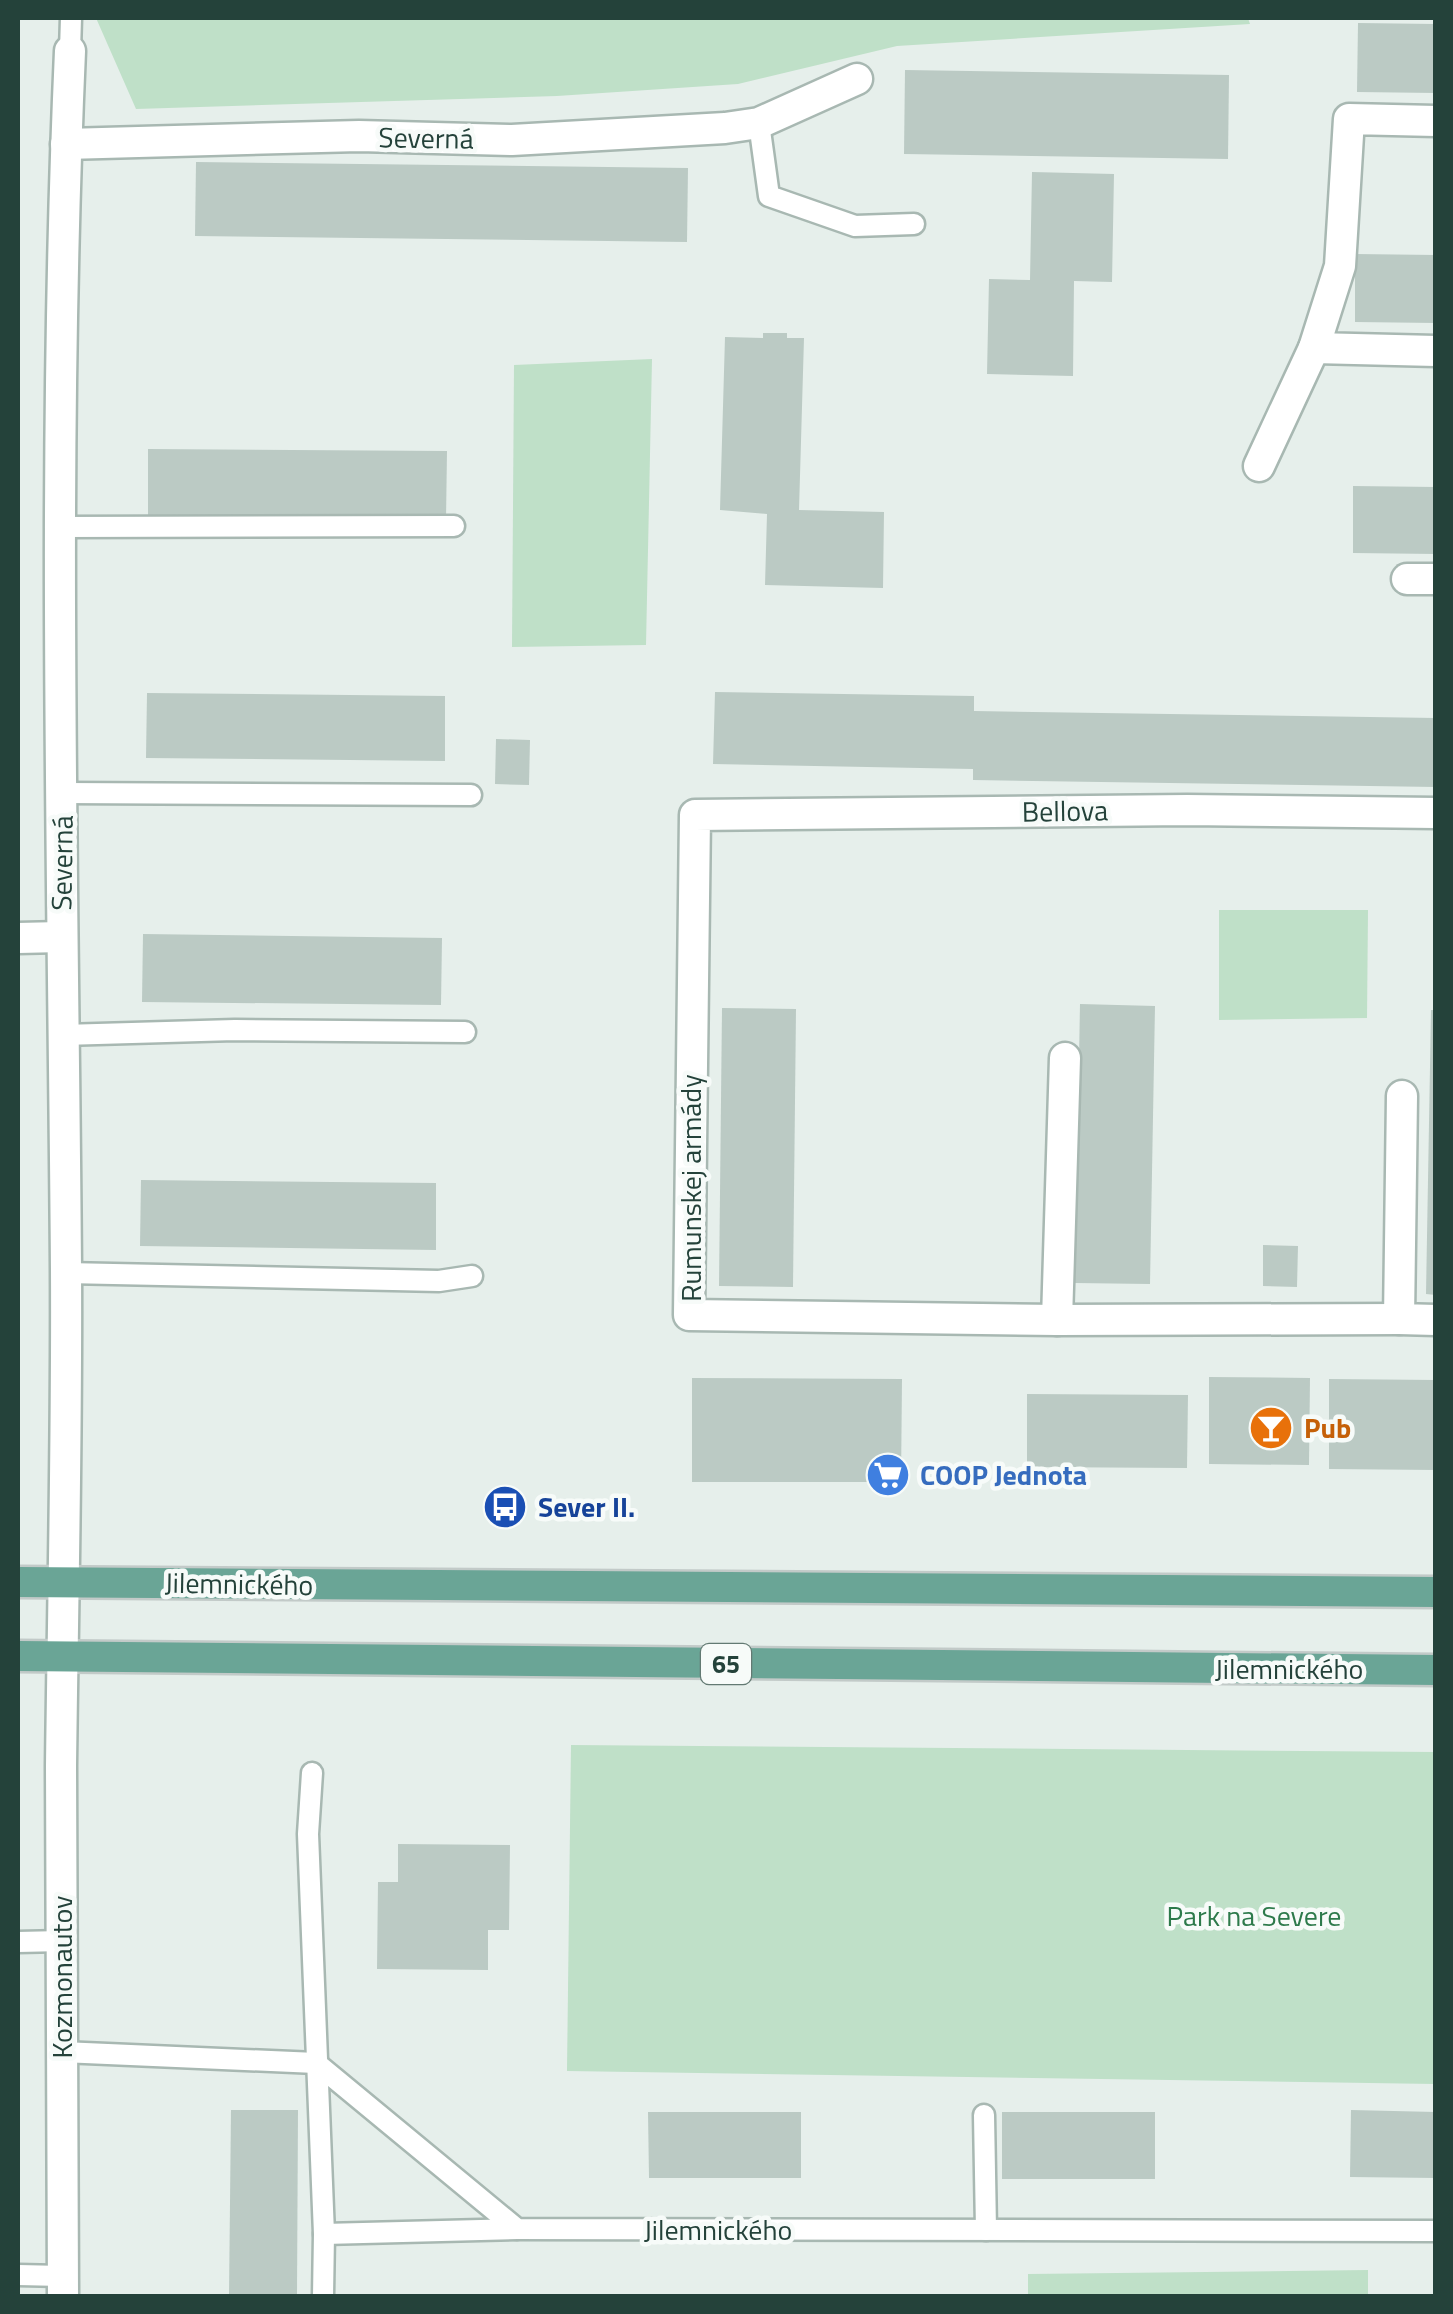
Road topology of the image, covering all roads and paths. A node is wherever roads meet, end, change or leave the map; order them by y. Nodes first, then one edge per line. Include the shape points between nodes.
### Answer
1 (71, 18) edge
2 (70, 50) joint
3 (858, 78) dead end
4 (1436, 121) edge
5 (759, 122) junction
6 (66, 144) junction
7 (914, 224) dead end
8 (1314, 348) junction
9 (1436, 351) edge
10 (1259, 466) dead end
11 (454, 526) dead end
12 (60, 527) junction
13 (63, 793) junction
14 (471, 795) dead end
15 (1436, 813) edge
16 (695, 815) joint
17 (62, 937) junction
18 (18, 938) edge
19 (465, 1032) dead end
20 (63, 1034) junction
21 (1065, 1058) dead end
22 (1402, 1096) dead end
23 (66, 1273) junction
24 (472, 1276) dead end
25 (1399, 1319) junction
26 (1057, 1320) junction
27 (1436, 1320) edge
28 (18, 1582) edge
29 (63, 1583) junction
30 (1436, 1592) edge
31 (18, 1656) edge
32 (62, 1656) junction
33 (1436, 1670) edge
34 (312, 1774) dead end
35 (62, 1941) junction
36 (18, 1942) edge
37 (62, 2052) junction
38 (316, 2063) junction
39 (984, 2115) dead end
40 (517, 2230) junction
41 (986, 2230) junction
42 (1436, 2231) edge
43 (324, 2234) junction
44 (18, 2275) edge
45 (62, 2286) edge
46 (323, 2296) edge

1 - 2 lane, Severná
2 - 6 street, Severná
3 - 5 street, Severná
4 - 8 street via 1349,119 1340,266
5 - 6 street, Severná via 512,140 359,136
5 - 7 lane via 768,196 855,226
6 - 12 street, Severná
8 - 9 street
8 - 10 street
11 - 12 lane
12 - 13 street, Severná
13 - 14 lane
13 - 17 street, Severná
15 - 16 street, Bellova
16 - 26 street, Rumunskej armády via 688,1315
17 - 18 street
17 - 20 street, Severná
19 - 20 lane
20 - 23 street, Severná
21 - 26 street
22 - 25 street
23 - 24 lane via 439,1281
23 - 29 street, Severná
25 - 26 street, Rumunskej armády
25 - 27 street, Rumunskej armády
28 - 29 main road, Jilemnického
29 - 30 main road, Jilemnického
29 - 32 street
31 - 32 main road, Jilemnického / 65
32 - 33 main road, Jilemnického / 65
32 - 35 street, Kozmonautov
34 - 38 lane
35 - 36 lane
35 - 37 street, Kozmonautov
37 - 38 lane
37 - 45 street, Kozmonautov
38 - 40 lane
38 - 43 lane
39 - 41 lane
40 - 41 lane, Jilemnického
40 - 43 lane, Jilemnického
41 - 42 lane, Jilemnického
43 - 46 lane
44 - 45 lane

